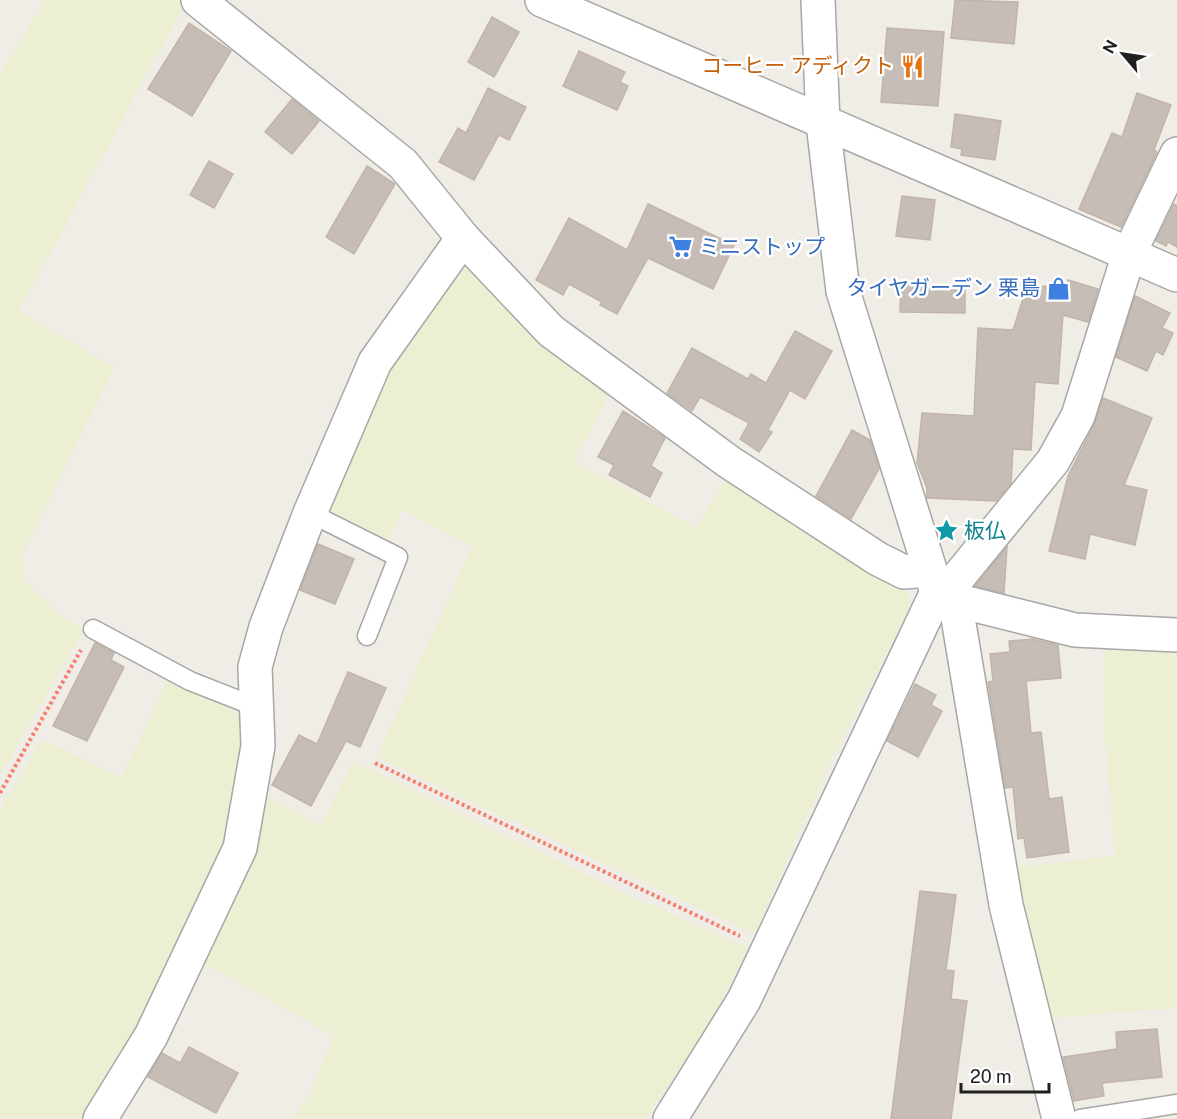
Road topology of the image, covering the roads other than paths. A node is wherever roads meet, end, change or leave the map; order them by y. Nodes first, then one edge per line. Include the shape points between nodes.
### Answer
1 (198, 0) edge
2 (542, 0) edge
3 (818, 0) edge
4 (823, 123) junction
5 (1176, 160) edge
6 (462, 238) junction
7 (1129, 254) junction
8 (1177, 275) edge
9 (310, 513) junction
10 (940, 587) junction
11 (93, 629) road end
12 (1177, 635) edge
13 (368, 636) dead end
14 (256, 707) junction
15 (1177, 1104) edge
16 (100, 1119) edge
17 (670, 1119) edge
18 (1059, 1119) edge
19 (1080, 1119) edge

1 - 6 street via 403,164
2 - 4 street
3 - 4 street
4 - 7 street
4 - 10 street via 843,291
5 - 7 street
6 - 9 street via 375,362
6 - 10 street via 550,331 729,462 878,559
7 - 8 street
7 - 10 street via 1078,416 1053,461 956,580
9 - 13 lane via 398,557
9 - 14 street via 266,627 255,667
10 - 12 street via 1075,630
10 - 17 street via 744,1000
10 - 18 street via 1006,905
11 - 14 lane via 190,681
14 - 16 street via 258,746 240,848 151,1036
15 - 19 lane

